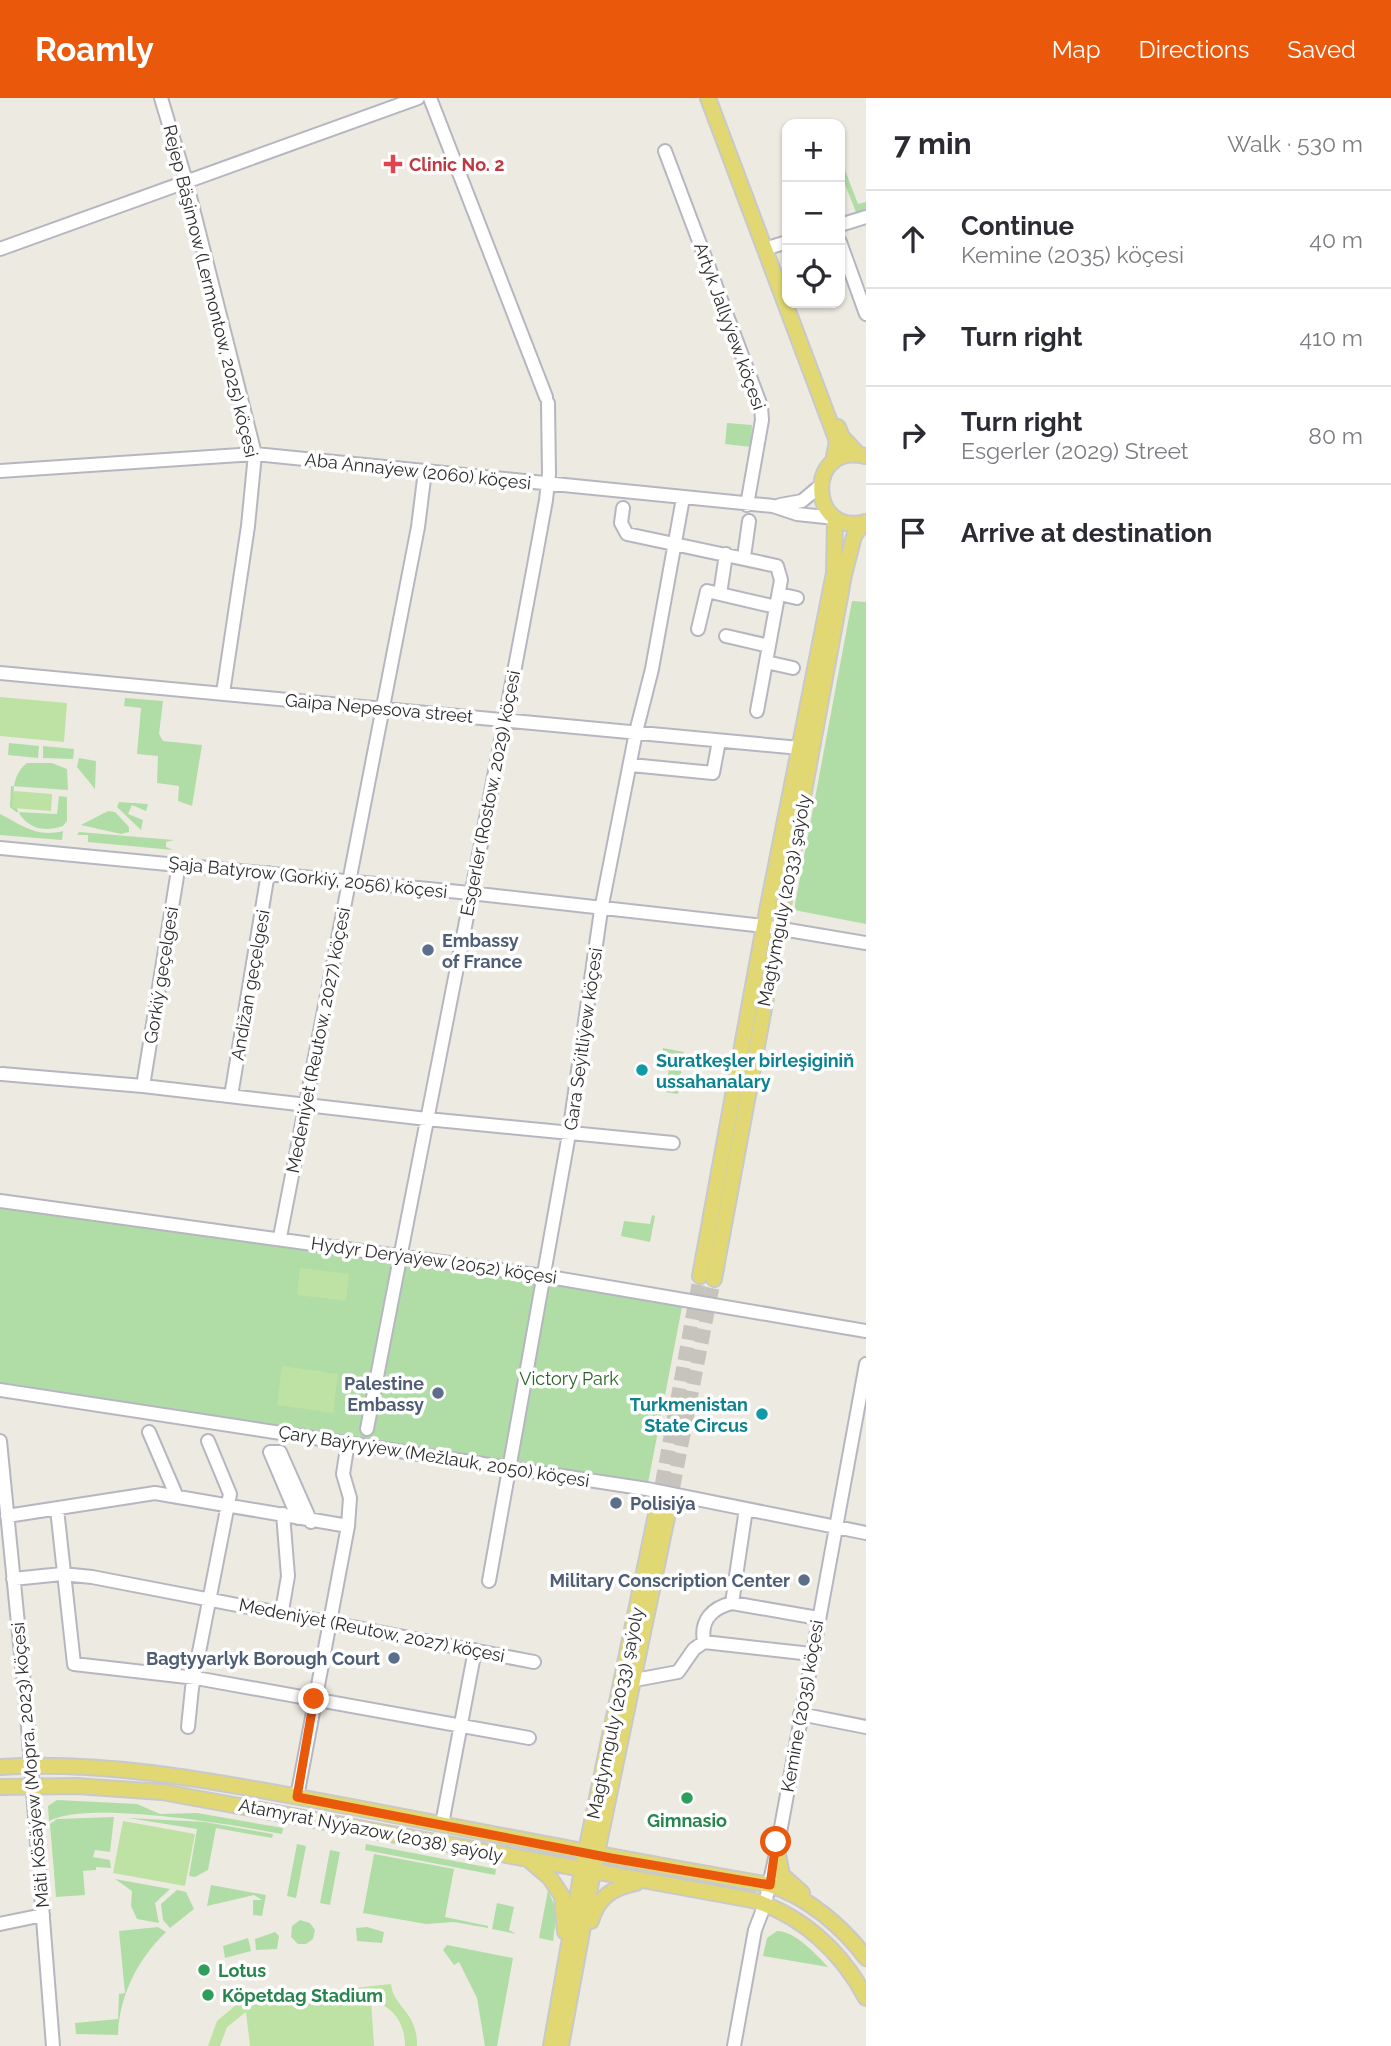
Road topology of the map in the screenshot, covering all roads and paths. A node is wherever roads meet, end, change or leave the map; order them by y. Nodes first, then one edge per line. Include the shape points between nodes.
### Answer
1 (161, 98) edge
2 (418, 98) edge
3 (430, 98) edge
4 (708, 98) edge
5 (717, 98) edge
6 (665, 151) dead end
7 (186, 181) junction
8 (866, 217) edge
9 (845, 223) edge
10 (782, 244) edge
11 (841, 245) edge
12 (771, 247) junction
13 (0, 249) edge
14 (782, 277) edge
15 (794, 308) edge
16 (866, 314) edge
17 (255, 454) junction
18 (862, 455) edge
19 (833, 462) junction
20 (0, 471) edge
21 (425, 471) junction
22 (548, 484) junction
23 (820, 486) junction
24 (683, 498) junction
25 (747, 505) junction
26 (773, 506) junction
27 (623, 508) dead end
28 (835, 518) junction
29 (749, 521) dead end
30 (865, 523) edge
31 (675, 542) junction
32 (726, 554) junction
33 (744, 557) junction
34 (720, 594) junction
35 (797, 597) dead end
36 (778, 600) junction
37 (698, 629) dead end
38 (726, 636) dead end
39 (769, 646) junction
40 (766, 662) junction
41 (793, 668) dead end
42 (0, 673) edge
43 (223, 694) junction
44 (381, 707) junction
45 (757, 711) dead end
46 (506, 720) junction
47 (636, 732) junction
48 (719, 741) junction
49 (800, 748) junction
50 (631, 765) junction
51 (0, 848) edge
52 (179, 864) junction
53 (268, 873) junction
54 (348, 880) junction
55 (470, 893) junction
56 (601, 910) junction
57 (771, 927) junction
58 (866, 943) edge
59 (2, 1074) dead end
60 (143, 1086) junction
61 (231, 1096) junction
62 (307, 1104) junction
63 (427, 1119) junction
64 (569, 1134) junction
65 (673, 1143) dead end
66 (0, 1201) edge
67 (281, 1237) junction
68 (400, 1255) junction
69 (544, 1276) junction
70 (707, 1277) tunnel mouth
71 (866, 1331) edge
72 (866, 1364) edge
73 (0, 1390) edge
74 (367, 1429) dead end
75 (149, 1432) dead end
76 (0, 1441) edge
77 (208, 1441) dead end
78 (348, 1442) junction
79 (509, 1467) junction
80 (177, 1497) junction
81 (229, 1506) junction
82 (57, 1509) junction
83 (746, 1509) junction
84 (283, 1514) junction
85 (7, 1516) junction
86 (304, 1520) junction
87 (348, 1527) junction
88 (835, 1527) junction
89 (866, 1533) edge
90 (62, 1574) junction
91 (13, 1579) junction
92 (489, 1581) dead end
93 (209, 1598) junction
94 (732, 1603) junction
95 (282, 1611) junction
96 (818, 1618) junction
97 (330, 1620) junction
98 (704, 1642) junction
99 (475, 1650) junction
100 (811, 1654) junction
101 (534, 1662) dead end
102 (196, 1678) junction
103 (635, 1680) junction
104 (314, 1699) junction
105 (800, 1714) junction
106 (460, 1724) junction
107 (188, 1727) dead end
108 (866, 1727) edge
109 (529, 1738) dead end
110 (29, 1765) junction
111 (0, 1767) edge
112 (0, 1787) edge
113 (31, 1787) junction
114 (297, 1797) junction
115 (442, 1824) junction
116 (777, 1849) junction
117 (592, 1854) junction
118 (529, 1860) junction
119 (588, 1871) junction
120 (653, 1883) junction
121 (770, 1885) junction
122 (765, 1904) junction
123 (43, 1915) junction
124 (0, 1924) edge
125 (838, 1926) junction
126 (575, 1946) junction
127 (866, 1958) edge
128 (866, 1998) edge
129 (53, 2046) edge
130 (551, 2046) edge
131 (561, 2046) edge
132 (734, 2046) edge

1 - 7 street, Rejep Bäşimow (Lermontow, 2025) köçesi
2 - 7 street
3 - 22 street, Esgerler (Rostow, 2029) köçesi via 547,400
4 - 19 main road via 836,441
5 - 12 main road
6 - 25 street, Artyk Jallyýew köçesi via 761,407
7 - 13 street
7 - 17 street, Rejep Bäşimow (Lermontow, 2025) köçesi
8 - 9 street
10 - 12 street
11 - 16 street
12 - 14 main road
15 - 18 main road via 842,437
17 - 20 street, Aba Annaýew (2060) köçesi
17 - 21 street, Aba Annaýew (2060) köçesi
17 - 43 street, Rejep Bäşimow (Lermontow, 2025) köçesi
18 - 19 main road
19 - 23 main road
21 - 22 street, Aba Annaýew (2060) köçesi
21 - 44 street, Medeniýet (Reutow, 2027) köçesi via 421,527
22 - 24 street, Aba Annaýew (2060) köçesi
22 - 46 street, Esgerler (Rostow, 2029) köçesi
23 - 26 street via 802,500
23 - 28 main road via 824,505
24 - 25 street, Aba Annaýew (2060) köçesi
24 - 31 street, Gara Seýitliýew köçesi
25 - 26 street, Aba Annaýew (2060) köçesi
26 - 28 street, Aba Annaýew (2060) köçesi
27 - 31 street via 621,523 627,534
28 - 30 main road
28 - 49 main road, Magtymguly (2033) şaýoly via 834,573
29 - 33 street
30 - 57 main road, Magtymguly (2033) şaýoly via 854,536 844,575
31 - 32 street
31 - 47 street, Gara Seýitliýew köçesi
32 - 33 street
32 - 34 street
33 - 36 street via 777,566 781,580
34 - 36 street
34 - 37 street via 706,592
35 - 36 street
36 - 39 street
38 - 39 street
39 - 40 street
40 - 41 street
40 - 45 street
42 - 43 street, Gaipa Nepesova street
43 - 44 street, Gaipa Nepesova street
44 - 46 street, Gaipa Nepesova street
44 - 54 street, Medeniýet (Reutow, 2027) köçesi
46 - 47 street, Gaipa Nepesova street
46 - 55 street, Esgerler (Rostow, 2029) köçesi
47 - 48 street, Gaipa Nepesova street
47 - 50 street, Gara Seýitliýew köçesi
48 - 49 street, Gaipa Nepesova street
48 - 50 street via 713,773
49 - 57 main road, Magtymguly (2033) şaýoly
50 - 56 street, Gara Seýitliýew köçesi
51 - 52 street, Şaja Batyrow (Gorkiý, 2056) köçesi
52 - 53 street, Şaja Batyrow (Gorkiý, 2056) köçesi
52 - 60 street, Gorkiý geçelgesi
53 - 54 street, Şaja Batyrow (Gorkiý, 2056) köçesi
53 - 61 street, Andižan geçelgesi
54 - 55 street, Şaja Batyrow (Gorkiý, 2056) köçesi
54 - 62 street, Medeniýet (Reutow, 2027) köçesi
55 - 56 street, Şaja Batyrow (Gorkiý, 2056) köçesi
55 - 63 street, Esgerler (Rostow, 2029) köçesi
56 - 57 street, Şaja Batyrow (Gorkiý, 2056) köçesi
56 - 64 street, Gara Seýitliýew köçesi
57 - 58 street, Şaja Batyrow (Gorkiý, 2056) köçesi
57 - 70 main road, Magtymguly (2033) şaýoly
59 - 60 street
60 - 61 street
61 - 62 street
62 - 63 street
62 - 67 street, Medeniýet (Reutow, 2027) köçesi
63 - 64 street
63 - 68 street, Esgerler (Rostow, 2029) köçesi
64 - 65 street
64 - 69 street, Gara Seýitliýew köçesi
66 - 67 street, Hydyr Derýaýew (2052) köçesi
67 - 68 street, Hydyr Derýaýew (2052) köçesi
68 - 69 street, Hydyr Derýaýew (2052) köçesi
68 - 74 street, Esgerler (Rostow, 2029) köçesi
69 - 71 street, Hydyr Derýaýew (2052) köçesi
69 - 79 street, Gara Seýitliýew köçesi
72 - 88 street, Kemine (2035) köçesi
73 - 78 street, Çary Baýryýew (Mežlauk, 2050) köçesi
75 - 80 street
76 - 85 street, Mäti Kösäýew (Mopra, 2023) köçesi
77 - 81 street via 230,1494
78 - 79 street, Çary Baýryýew (Mežlauk, 2050) köçesi
78 - 87 street via 344,1474 350,1498
79 - 83 street, Çary Baýryýew (Mežlauk, 2050) köçesi
79 - 92 street, Gara Seýitliýew köçesi
80 - 81 street
80 - 82 street via 139,1493
81 - 84 street
81 - 93 street
82 - 85 street
82 - 90 street
83 - 88 street, Çary Baýryýew (Mežlauk, 2050) köçesi
83 - 94 street
84 - 86 street
84 - 95 street via 288,1576
85 - 91 street, Mäti Kösäýew (Mopra, 2023) köçesi
86 - 86 street via 280,1452 270,1451
86 - 87 street
87 - 97 street
88 - 89 street, Çary Baýryýew (Mežlauk, 2050) köçesi
88 - 96 street, Kemine (2035) köçesi
90 - 91 street, Medeniýet (Reutow, 2027) köçesi
90 - 93 street, Medeniýet (Reutow, 2027) köçesi
90 - 102 street via 74,1664
91 - 110 street, Mäti Kösäýew (Mopra, 2023) köçesi
93 - 95 street, Medeniýet (Reutow, 2027) köçesi
93 - 102 street
94 - 96 street
94 - 98 street via 715,1608 708,1616 702,1627
95 - 97 street, Medeniýet (Reutow, 2027) köçesi
96 - 100 street, Kemine (2035) köçesi
97 - 99 street, Medeniýet (Reutow, 2027) köçesi
97 - 104 street
98 - 100 street
98 - 103 street via 678,1672
99 - 101 street, Medeniýet (Reutow, 2027) köçesi
99 - 106 street
100 - 105 street, Kemine (2035) köçesi
102 - 104 street
102 - 107 street
103 - 117 main road, Magtymguly (2033) şaýoly
103 - 117 main road, Magtymguly (2033) şaýoly via 664,1506
104 - 106 street
104 - 114 street
105 - 108 street
105 - 116 street, Kemine (2035) köçesi
106 - 109 street
106 - 115 street
110 - 111 main road, Atamyrat Nyýazow (2038) şaýoly
110 - 113 street, Mäti Kösäýew (Mopra, 2023) köçesi
110 - 114 main road, Atamyrat Nyýazow (2038) şaýoly via 163,1773
112 - 113 main road, Atamyrat Nyýazow (2038) şaýoly
113 - 118 main road, Atamyrat Nyýazow (2038) şaýoly via 174,1794
113 - 123 street, Mäti Kösäýew (Mopra, 2023) köçesi
114 - 115 main road, Atamyrat Nyýazow (2038) şaýoly
115 - 117 main road, Atamyrat Nyýazow (2038) şaýoly
116 - 121 street, Kemine (2035) köçesi
116 - 125 main road via 782,1875 789,1884 829,1912
117 - 119 main road, Magtymguly (2033) şaýoly
117 - 121 main road, Atamyrat Nyýazow (2038) şaýoly
118 - 119 main road, Atamyrat Nyýazow (2038) şaýoly
118 - 126 main road via 562,1896 564,1928
119 - 120 main road, Atamyrat Nyýazow (2038) şaýoly
119 - 126 main road, Magtymguly (2033) şaýoly
120 - 122 main road, Atamyrat Nyýazow (2038) şaýoly
120 - 126 main road via 621,1886 602,1898
121 - 122 street, Kemine (2035) köçesi
121 - 125 main road, Atamyrat Nyýazow (2038) şaýoly
122 - 128 main road, Atamyrat Nyýazow (2038) şaýoly via 829,1946
122 - 132 street, Kemine (2035) köçesi via 755,1930
123 - 124 street
123 - 129 street, Mäti Kösäýew (Mopra, 2023) köçesi
125 - 127 main road, Atamyrat Nyýazow (2038) şaýoly
126 - 130 main road, Magtymguly (2033) şaýoly
126 - 131 main road, Magtymguly (2033) şaýoly

